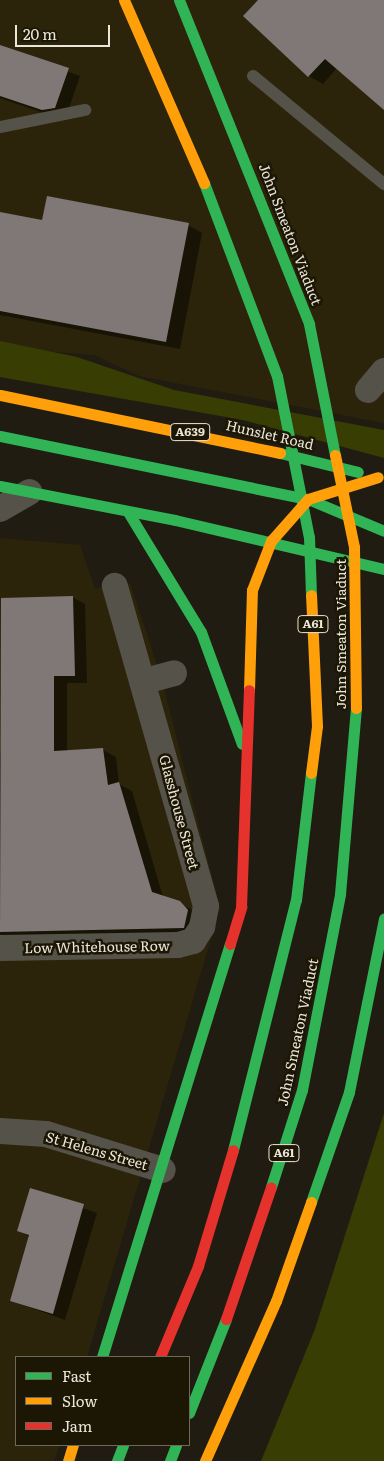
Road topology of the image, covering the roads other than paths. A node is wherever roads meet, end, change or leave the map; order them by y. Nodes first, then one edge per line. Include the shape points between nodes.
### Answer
1 (124, 0) edge
2 (179, 0) edge
3 (253, 76) dead end
4 (86, 110) dead end
5 (0, 128) edge
6 (384, 184) edge
7 (0, 395) edge
8 (0, 436) edge
9 (381, 478) edge
10 (0, 486) edge
11 (30, 492) junction
12 (308, 499) junction
13 (0, 509) edge
14 (128, 512) junction
15 (384, 531) edge
16 (270, 541) junction
17 (384, 569) edge
18 (114, 586) dead end
19 (174, 672) dead end
20 (145, 682) junction
21 (247, 760) junction
22 (384, 919) edge
23 (193, 941) joint
24 (0, 948) edge
25 (0, 1131) edge
26 (164, 1170) junction
27 (102, 1356) edge
28 (160, 1356) edge
29 (190, 1410) edge
30 (73, 1446) edge
31 (124, 1446) edge
32 (176, 1446) edge
33 (68, 1461) edge
34 (117, 1461) edge
35 (170, 1461) edge
36 (205, 1461) edge

1 - 28 main road, John Smeaton Viaduct / A61 via 225,231 277,376 309,536 317,726 296,900 249,1096 198,1266
2 - 29 main road, John Smeaton Viaduct / A61 via 310,324 354,547 356,724 340,894 302,1090 240,1284
3 - 6 lane
4 - 5 lane
7 - 9 main road, Hunslet Road / A639 via 208,435
8 - 12 main road
9 - 12 main road
10 - 11 main road
11 - 13 street
11 - 14 main road
12 - 15 main road
12 - 16 main road
14 - 16 main road
14 - 21 main road via 202,632
16 - 17 main road
16 - 21 main road via 252,590
18 - 20 street, Glasshouse Street
19 - 20 street
20 - 23 street, Glasshouse Street via 206,906
21 - 26 main road via 241,906
22 - 36 main road via 350,1092 276,1301
23 - 24 street, Low Whitehouse Row via 178,945
25 - 26 street, St Helens Street via 46,1134
26 - 27 main road
30 - 33 main road
31 - 34 main road
32 - 35 main road

